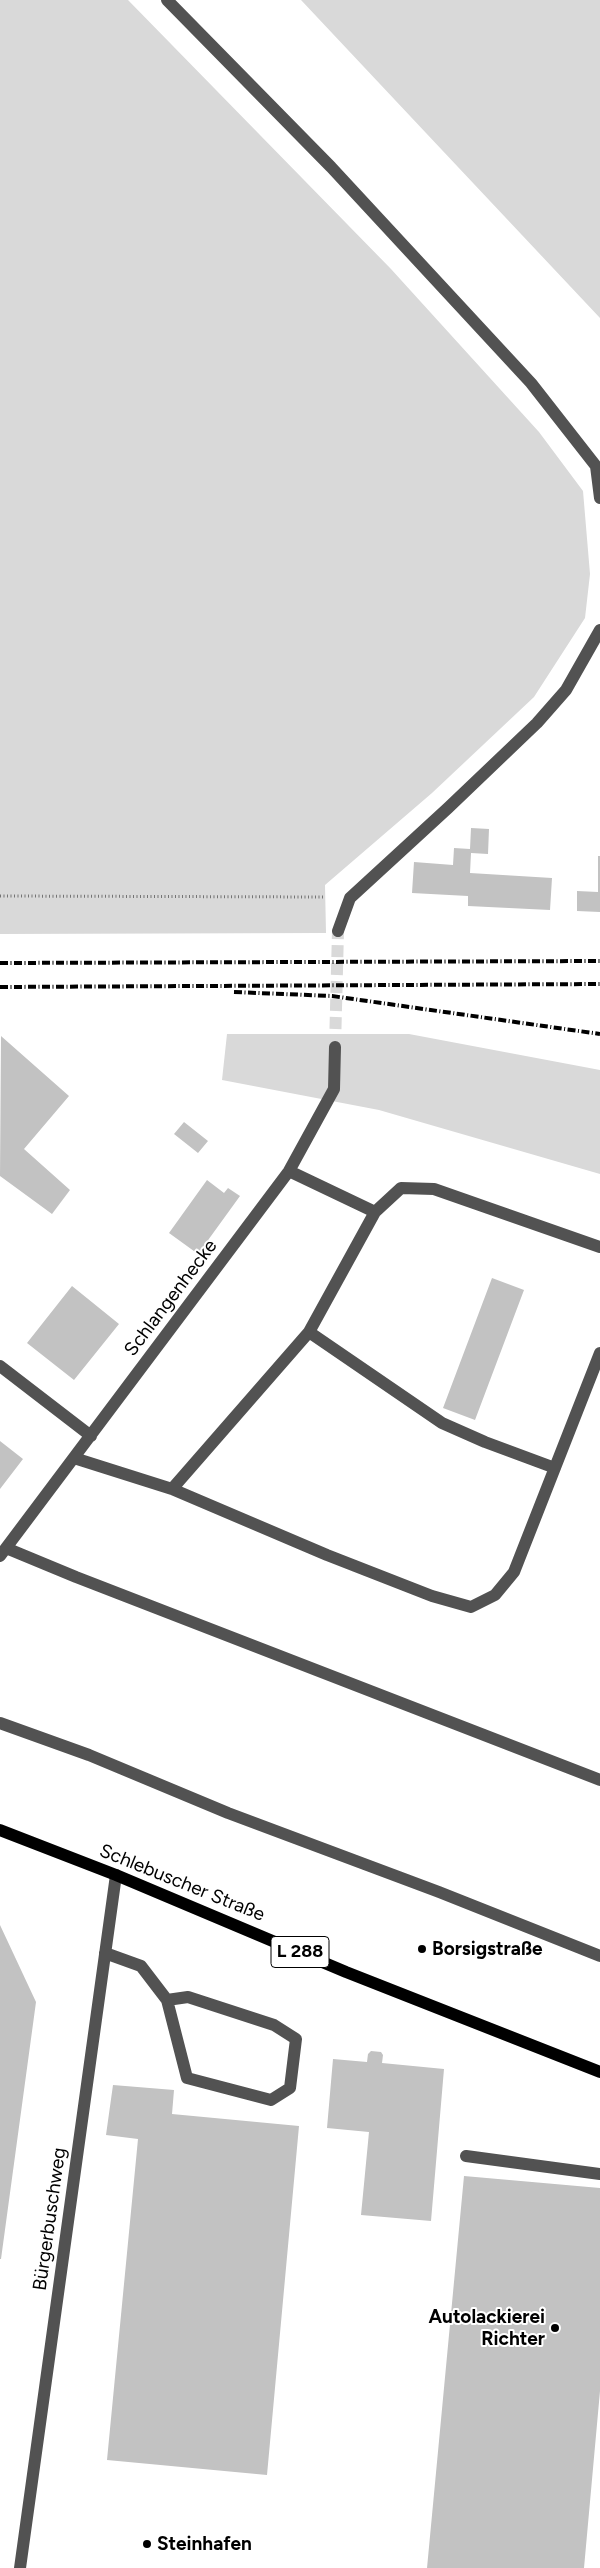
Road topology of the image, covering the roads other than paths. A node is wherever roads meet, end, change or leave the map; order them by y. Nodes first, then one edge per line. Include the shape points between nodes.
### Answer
1 (167, 0) edge
2 (600, 498) edge
3 (600, 630) edge
4 (338, 931) tunnel mouth
5 (335, 1047) tunnel mouth
6 (289, 1171) junction
7 (375, 1212) junction
8 (600, 1247) edge
9 (309, 1332) junction
10 (600, 1353) edge
11 (0, 1366) edge
12 (91, 1436) junction
13 (74, 1458) junction
14 (555, 1468) junction
15 (172, 1489) junction
16 (3, 1552) edge
17 (0, 1723) edge
18 (600, 1780) edge
19 (0, 1830) edge
20 (116, 1875) junction
21 (105, 1953) junction
22 (600, 1956) edge
23 (167, 2000) junction
24 (600, 2072) edge
25 (466, 2156) dead end
26 (600, 2174) edge
27 (20, 2568) edge

1 - 2 street via 331,167 531,383 596,466
3 - 4 street via 566,690 448,808 350,898
5 - 6 street, Schlangenhecke via 334,1089
6 - 7 street
6 - 12 street, Schlangenhecke
7 - 8 street via 402,1188 434,1189
7 - 9 street
9 - 14 street via 442,1423
9 - 15 street
10 - 14 street
11 - 12 street
12 - 13 street, Schlangenhecke
13 - 15 street
13 - 16 street, Schlangenhecke
14 - 15 street via 514,1572 495,1595 471,1607 432,1596 327,1555
16 - 18 street via 76,1577
17 - 22 street
19 - 20 main road, Schlebuscher Straße / L 288
20 - 21 street, Bürgerbuschweg
20 - 24 main road, Schlebuscher Straße / L 288 via 346,1972
21 - 23 street via 141,1966
21 - 27 street, Bürgerbuschweg
23 - 23 street via 187,2078 271,2100 290,2088 296,2038 274,2025 188,1997
25 - 26 street

